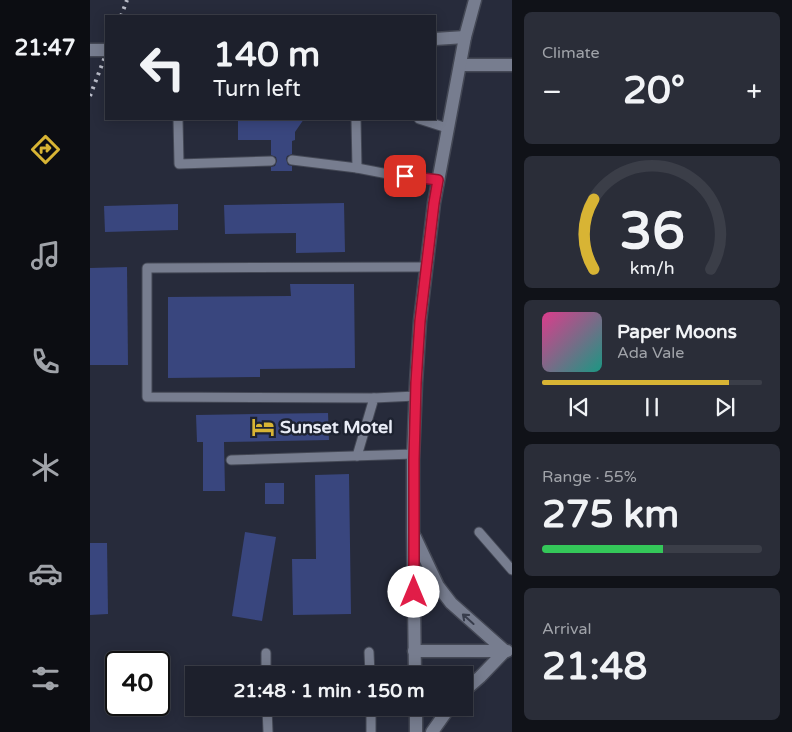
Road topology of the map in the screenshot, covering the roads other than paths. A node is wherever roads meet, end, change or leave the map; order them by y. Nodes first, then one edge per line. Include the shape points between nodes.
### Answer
1 (475, 0) edge
2 (465, 37) junction
3 (436, 39) edge
4 (90, 50) edge
5 (105, 50) edge
6 (460, 65) junction
7 (512, 65) edge
8 (178, 120) edge
9 (356, 120) edge
10 (422, 120) edge
11 (447, 128) junction
12 (292, 160) dead end
13 (271, 161) dead end
14 (356, 168) junction
15 (438, 180) junction
16 (426, 267) junction
17 (416, 396) junction
18 (374, 398) junction
19 (414, 454) junction
20 (357, 456) junction
21 (231, 460) dead end
22 (479, 532) dead end
23 (413, 533) junction
24 (512, 570) edge
25 (414, 651) junction
26 (508, 651) edge
27 (369, 652) dead end
28 (266, 653) dead end
29 (266, 666) edge
30 (370, 666) edge
31 (415, 666) edge
32 (473, 683) edge
33 (267, 716) edge
34 (371, 716) edge
35 (416, 716) edge
36 (443, 716) edge
37 (268, 732) edge
38 (371, 732) edge
39 (416, 732) edge
40 (432, 732) edge

1 - 2 street
2 - 3 street
2 - 6 street
4 - 5 street
6 - 7 street
6 - 11 street
8 - 13 lane via 179,164
9 - 14 lane
10 - 11 lane
11 - 15 street
12 - 14 lane
14 - 15 lane
15 - 16 street
16 - 17 street
16 - 18 lane via 146,268 147,397
17 - 18 lane
17 - 19 street
18 - 20 lane
19 - 20 lane
19 - 23 street
20 - 21 lane
22 - 24 lane
23 - 25 street
26 -> 23 street via 451,603 438,586
25 - 26 street
25 - 31 street
26 - 32 street
27 - 30 lane
28 - 29 lane
33 - 37 lane
34 - 38 lane
35 - 39 street
36 - 40 street

